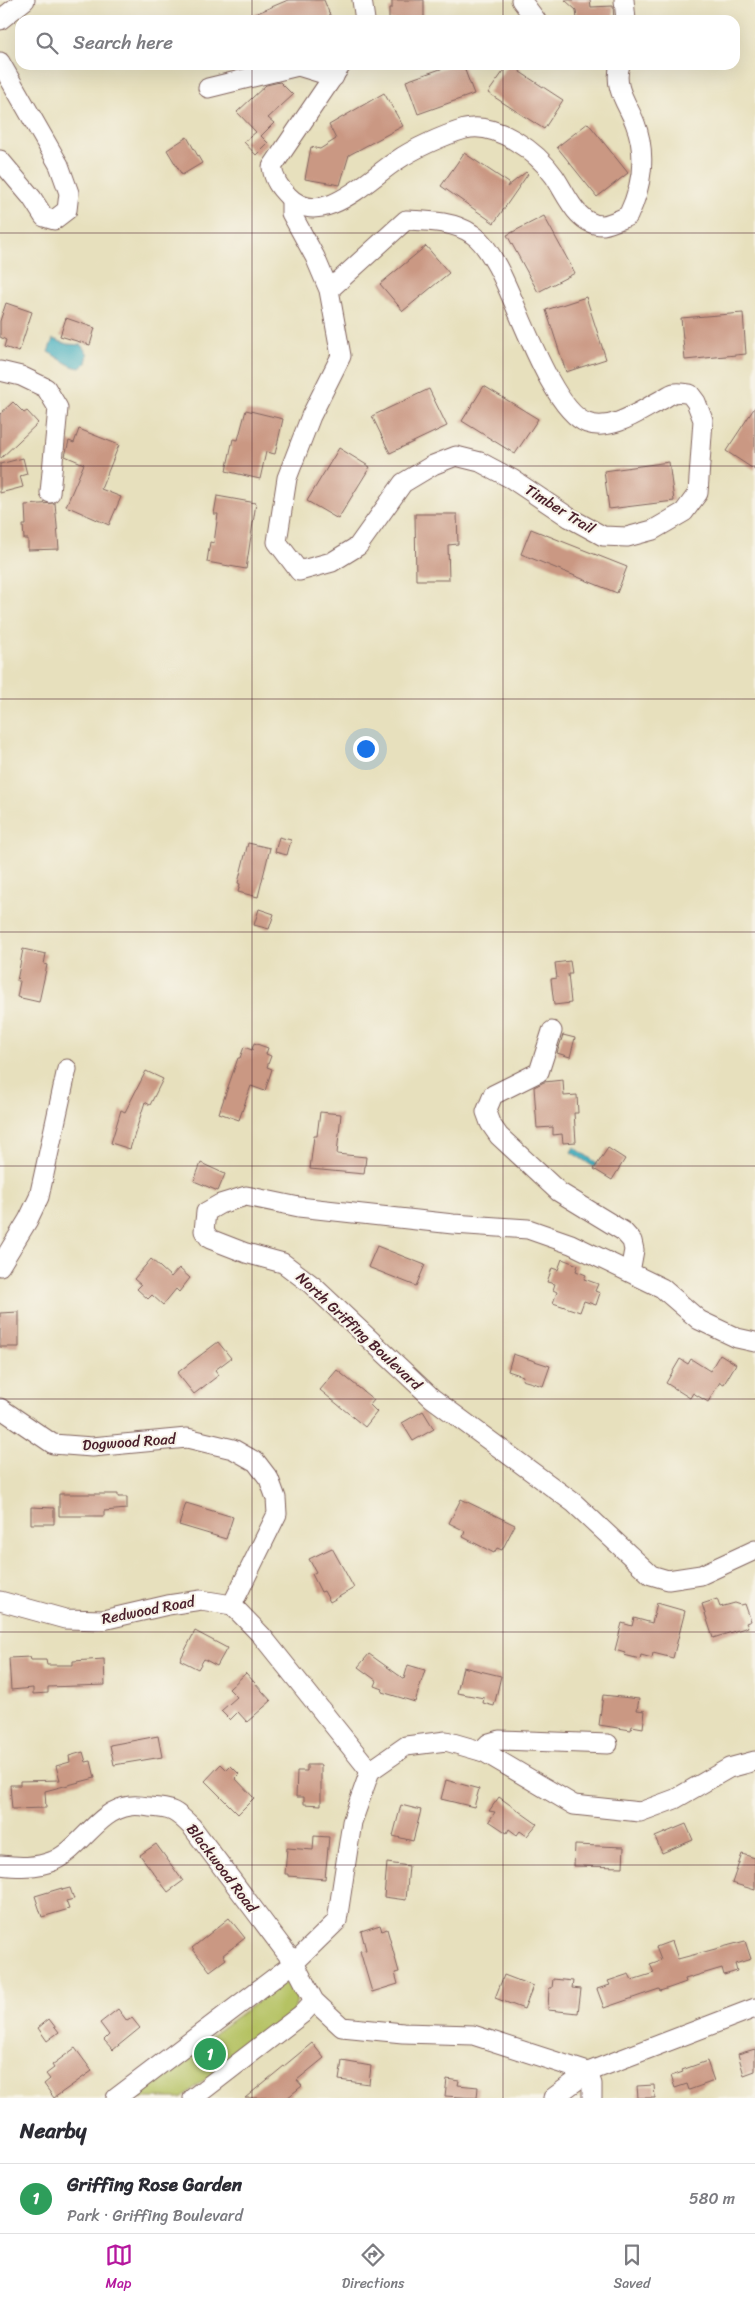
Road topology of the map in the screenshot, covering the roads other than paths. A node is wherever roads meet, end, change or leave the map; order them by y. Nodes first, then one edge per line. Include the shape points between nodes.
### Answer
1 (25, 0) edge
2 (362, 0) edge
3 (521, 0) edge
4 (624, 0) edge
5 (364, 15) edge
6 (532, 15) edge
7 (626, 15) edge
8 (0, 20) edge
9 (0, 62) edge
10 (282, 70) edge
11 (618, 70) edge
12 (337, 71) edge
13 (208, 88) dead end
14 (0, 160) edge
15 (291, 200) junction
16 (329, 290) junction
17 (0, 371) edge
18 (50, 493) dead end
19 (552, 1031) dead end
20 (67, 1069) dead end
21 (0, 1266) edge
22 (630, 1272) junction
23 (755, 1342) edge
24 (0, 1408) edge
25 (755, 1550) edge
26 (0, 1601) edge
27 (232, 1605) junction
28 (608, 1744) dead end
29 (481, 1751) junction
30 (755, 1761) edge
31 (370, 1771) junction
32 (0, 1865) edge
33 (294, 1963) junction
34 (314, 2001) junction
35 (755, 2008) edge
36 (588, 2072) junction
37 (116, 2098) edge
38 (193, 2098) edge
39 (553, 2098) edge
40 (592, 2098) edge

1 - 8 street
2 - 5 street
3 - 6 street
4 - 7 street
9 - 14 street via 59,165 69,193 67,210 54,220 44,217
10 - 13 street
11 - 15 street via 619,89 637,129 642,167 638,196 628,216 617,221 602,225 586,220 576,211 553,174 519,142 495,130 467,128 441,137 397,160 332,205 307,208
12 - 15 street via 272,167 273,178
15 - 16 street, Timber Trail via 292,213
16 - 16 street, Timber Trail via 340,356 311,416 287,478 277,542 299,571 332,562 358,546 403,484 433,464 456,456 480,462 512,479 603,536 626,537 653,530 684,512 698,493 703,420 690,394 675,393 618,422 586,423 570,412 554,391 508,285 489,251 473,234 459,227 431,221 406,220
17 - 18 street via 21,376 46,388 58,408
19 - 22 street via 539,1072 493,1095 486,1112 499,1136 559,1192 623,1231 632,1240 634,1250
20 - 21 street via 39,1197
22 - 23 street, North Griffing Boulevard via 662,1288 699,1320 737,1338
22 - 25 street, North Griffing Boulevard via 571,1244 528,1229 299,1208 246,1196 206,1212 204,1231 210,1239 246,1253 283,1262 312,1285 432,1398 574,1503 651,1575 668,1580 701,1575
24 - 27 street, Dogwood Road via 53,1444 92,1447 186,1438 233,1449 256,1462 269,1479 276,1498 277,1514
26 - 27 street, Redwood Road via 65,1620 103,1620 168,1604 201,1600
27 - 31 street via 262,1636
28 - 29 street via 499,1740 489,1743
29 - 30 street via 574,1805 640,1812 675,1800 729,1768
29 - 31 street via 446,1741 406,1746
31 - 33 street via 352,1822 337,1921
32 - 33 street, Blackwood Road via 29,1867 53,1860 80,1842 106,1816 130,1806 176,1811 192,1827
33 - 34 street, Blackwood Road
33 - 37 street
34 - 36 street, Blackwood Road via 342,2027 473,2035
34 - 38 street via 302,2014
35 - 36 street
36 - 39 street
36 - 40 street

